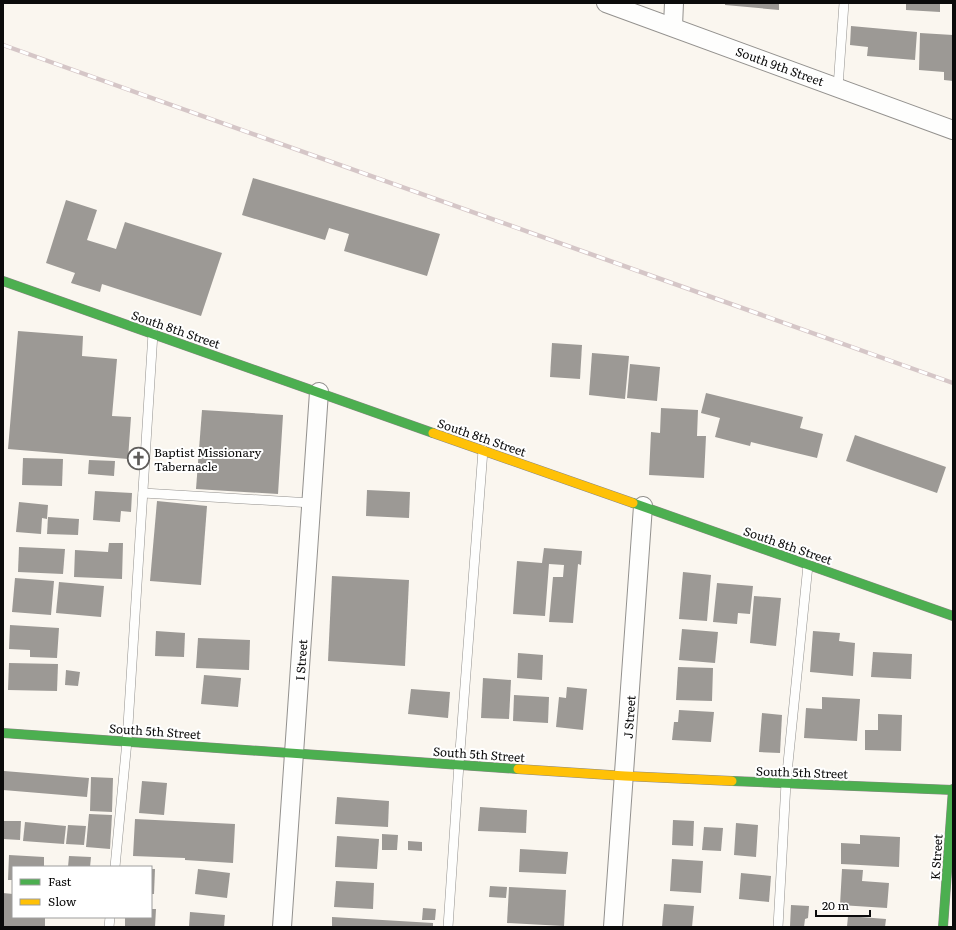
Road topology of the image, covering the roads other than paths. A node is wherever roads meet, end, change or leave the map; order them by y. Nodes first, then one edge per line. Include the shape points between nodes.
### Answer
1 (606, 3) edge
2 (674, 3) edge
3 (844, 3) edge
4 (672, 26) junction
5 (838, 87) junction
6 (953, 130) edge
7 (3, 281) edge
8 (153, 333) junction
9 (319, 392) junction
10 (482, 450) junction
11 (143, 493) junction
12 (312, 503) junction
13 (643, 506) junction
14 (808, 565) junction
15 (953, 616) edge
16 (3, 733) edge
17 (127, 741) junction
18 (294, 752) junction
19 (459, 764) junction
20 (625, 776) junction
21 (786, 783) junction
22 (953, 790) edge
23 (115, 866) edge
24 (282, 927) edge
25 (448, 927) edge
26 (613, 927) edge
27 (778, 927) edge
28 (943, 927) edge

1 - 4 street, South 9th Street
2 - 4 street
3 - 5 lane
4 - 5 street, South 9th Street
5 - 6 street, South 9th Street
7 - 8 street, South 8th Street
8 - 9 street, South 8th Street
8 - 11 lane
9 - 10 street, South 8th Street
9 - 12 street, I Street
10 - 13 street, South 8th Street
10 - 19 lane
11 - 12 lane
11 - 17 lane
12 - 18 street, I Street
13 - 14 street, South 8th Street
13 - 20 street, J Street
14 - 15 street, South 8th Street
14 - 21 lane
16 - 17 street, South 5th Street
17 - 18 street, South 5th Street
17 - 23 lane
18 - 19 street, South 5th Street
18 - 24 street, I Street
19 - 20 street, South 5th Street
19 - 25 lane
20 - 21 street, South 5th Street
20 - 26 street, J Street
21 - 22 street, South 5th Street
21 - 27 lane
22 - 28 street, K Street

